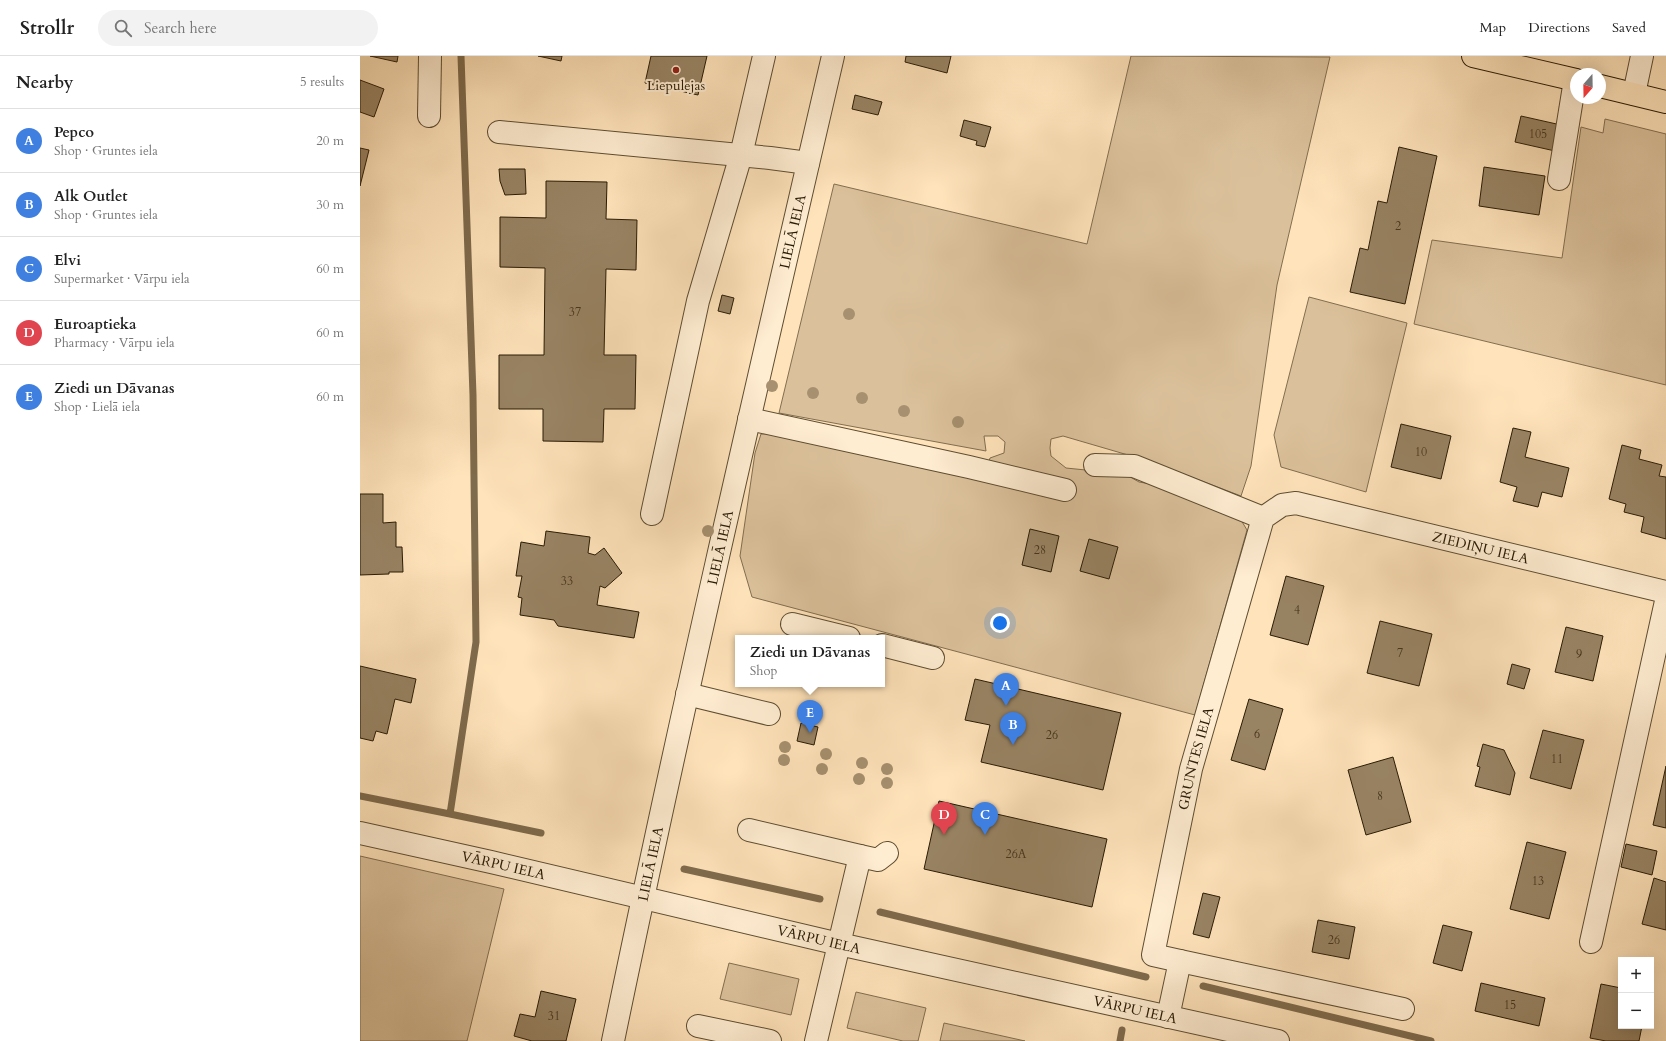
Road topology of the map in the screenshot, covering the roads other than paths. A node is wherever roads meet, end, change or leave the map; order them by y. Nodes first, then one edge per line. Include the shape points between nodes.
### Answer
1 (430, 56) edge
2 (764, 56) edge
3 (833, 56) edge
4 (1473, 56) edge
5 (1642, 56) edge
6 (1570, 79) edge
7 (1606, 87) edge
8 (1634, 94) junction
9 (1666, 102) edge
10 (1572, 104) edge
11 (429, 116) dead end
12 (499, 132) dead end
13 (741, 155) junction
14 (808, 164) junction
15 (1560, 179) dead end
16 (749, 419) junction
17 (1095, 465) dead end
18 (1066, 490) dead end
19 (652, 514) dead end
20 (1263, 518) junction
21 (1666, 592) edge
22 (1666, 601) edge
23 (792, 624) dead end
24 (837, 635) edge
25 (885, 646) edge
26 (933, 658) dead end
27 (687, 694) junction
28 (769, 714) dead end
29 (749, 830) dead end
30 (360, 833) edge
31 (887, 853) dead end
32 (860, 856) junction
33 (643, 897) junction
34 (1591, 942) dead end
35 (838, 944) junction
36 (1180, 961) junction
37 (1403, 1008) dead end
38 (1168, 1017) junction
39 (698, 1026) dead end
40 (613, 1041) edge
41 (770, 1041) edge
42 (816, 1041) edge
43 (1278, 1041) edge

1 - 11 street
2 - 13 street
3 - 14 street, LIELĀ IELA
4 - 6 main road
5 - 8 street
7 - 8 main road
8 - 9 main road
10 - 15 street
12 - 13 street
13 - 14 street
13 - 19 street via 698,301
14 - 16 street, LIELĀ IELA
16 - 18 street
16 - 27 street, LIELĀ IELA
17 - 20 street via 1134,466
20 - 21 street, ZIEDIŅU IELA via 1282,505 1296,503
20 - 36 street, GRUNTES IELA via 1190,769 1153,955
22 - 34 street
23 - 24 street
25 - 26 street
27 - 28 street
27 - 33 street, LIELĀ IELA
29 - 32 street
30 - 33 street, VĀRPU IELA
31 - 32 street via 878,860
32 - 35 street
33 - 35 street, VĀRPU IELA
33 - 40 street, LIELĀ IELA
35 - 38 street, VĀRPU IELA
35 - 42 street
36 - 37 street
36 - 38 street
38 - 43 street, VĀRPU IELA
39 - 41 street

